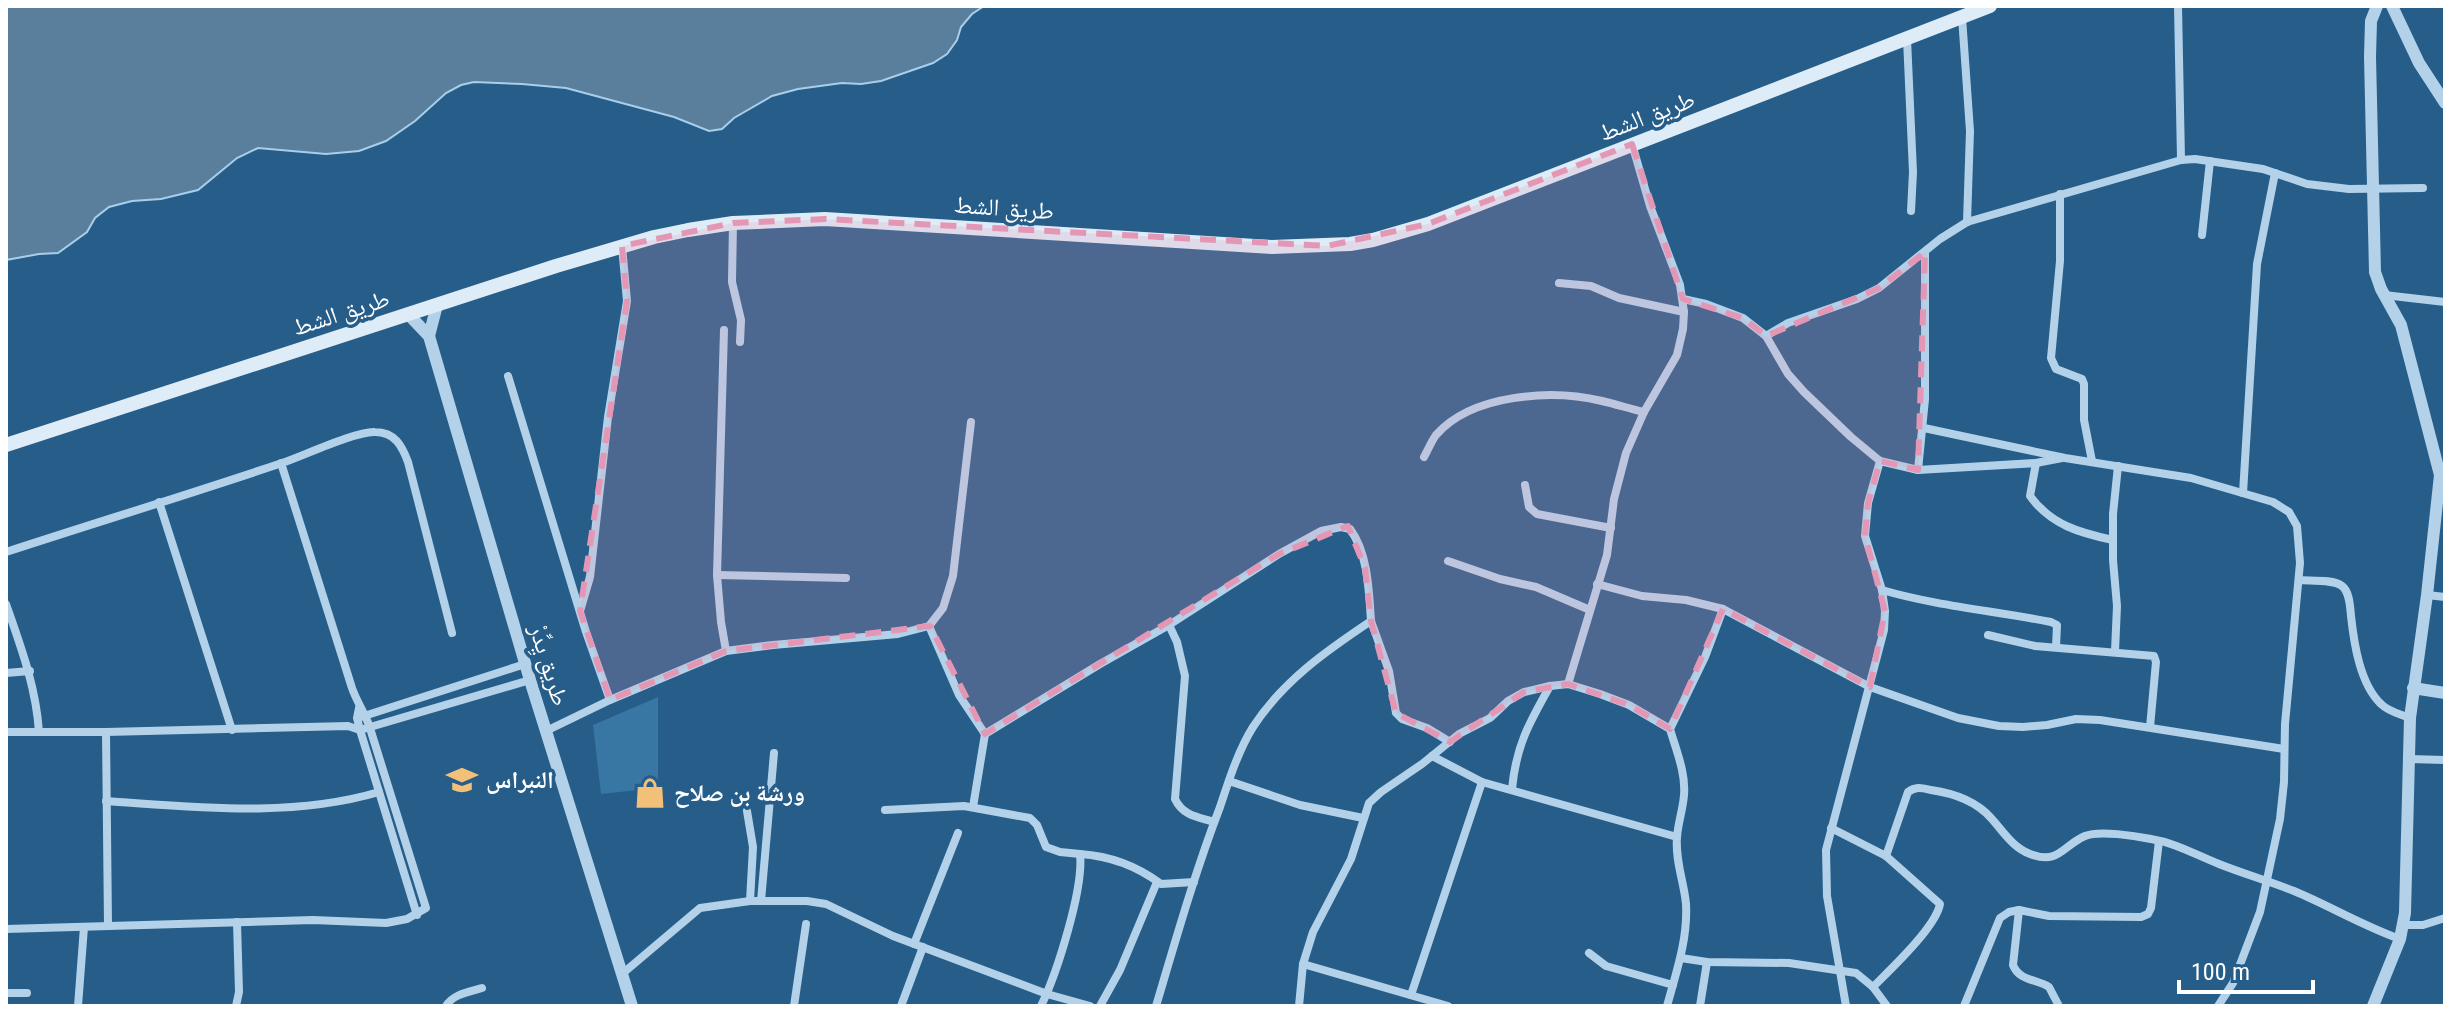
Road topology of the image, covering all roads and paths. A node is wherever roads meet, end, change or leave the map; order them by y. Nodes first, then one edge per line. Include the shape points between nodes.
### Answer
1 (1990, 6) edge
2 (2178, 6) edge
3 (2377, 6) edge
4 (2392, 6) edge
5 (1962, 17) junction
6 (1907, 39) junction
7 (2445, 103) edge
8 (1632, 144) junction
9 (2181, 160) junction
10 (2210, 161) junction
11 (2275, 173) junction
12 (2423, 188) dead end
13 (2374, 189) junction
14 (2060, 194) junction
15 (1911, 211) dead end
16 (1967, 222) junction
17 (733, 223) junction
18 (2202, 235) dead end
19 (622, 246) junction
20 (1925, 252) junction
21 (1559, 283) dead end
22 (2384, 295) junction
23 (1683, 299) junction
24 (2445, 302) edge
25 (437, 305) junction
26 (1684, 312) junction
27 (408, 314) junction
28 (724, 330) dead end
29 (429, 336) junction
30 (1766, 336) junction
31 (740, 342) dead end
32 (508, 376) dead end
33 (1644, 412) junction
34 (971, 422) dead end
35 (1924, 428) junction
36 (6, 445) edge
37 (1424, 457) dead end
38 (2065, 458) junction
39 (1880, 461) junction
40 (2092, 461) junction
41 (281, 463) junction
42 (2036, 463) junction
43 (2118, 466) junction
44 (1918, 470) junction
45 (2442, 476) edge
46 (1525, 485) dead end
47 (2243, 493) junction
48 (159, 502) junction
49 (1611, 528) junction
50 (2113, 540) junction
51 (6, 552) edge
52 (1448, 561) dead end
53 (717, 575) junction
54 (846, 578) dead end
55 (2299, 580) junction
56 (1597, 584) junction
57 (1882, 590) junction
58 (2427, 595) junction
59 (2445, 597) edge
60 (6, 604) edge
61 (1723, 609) junction
62 (1590, 610) junction
63 (580, 611) junction
64 (1371, 621) junction
65 (1169, 625) junction
66 (929, 626) junction
67 (452, 633) dead end
68 (1988, 635) dead end
69 (2056, 647) junction
70 (726, 651) junction
71 (2115, 651) junction
72 (525, 664) junction
73 (30, 671) junction
74 (6, 673) edge
75 (530, 680) junction
76 (1568, 684) junction
77 (1550, 686) junction
78 (1870, 687) junction
79 (2413, 688) junction
80 (2445, 693) edge
81 (610, 700) junction
82 (361, 714) junction
83 (2410, 718) junction
84 (348, 726) junction
85 (2150, 727) junction
86 (365, 729) junction
87 (1670, 729) junction
88 (232, 730) junction
89 (546, 731) junction
90 (6, 732) edge
91 (39, 732) junction
92 (106, 732) junction
93 (985, 734) junction
94 (1450, 742) junction
95 (2284, 749) junction
96 (774, 753) dead end
97 (1432, 756) junction
98 (2409, 759) junction
99 (2445, 760) edge
100 (1229, 781) junction
101 (1482, 782) junction
102 (1512, 789) junction
103 (379, 792) junction
104 (106, 801) junction
105 (973, 807) junction
106 (885, 810) dead end
107 (747, 811) dead end
108 (1363, 818) junction
109 (1214, 822) junction
110 (1831, 828) junction
111 (958, 833) dead end
112 (1677, 837) junction
113 (2159, 841) junction
114 (1080, 854) junction
115 (1886, 856) junction
116 (1157, 882) junction
117 (1194, 882) junction
118 (2268, 882) junction
119 (750, 901) junction
120 (761, 901) junction
121 (2019, 910) junction
122 (417, 915) junction
123 (2445, 918) edge
124 (237, 922) junction
125 (806, 924) dead end
126 (108, 926) junction
127 (84, 927) junction
128 (6, 929) edge
129 (2402, 932) junction
130 (919, 945) junction
131 (1589, 953) dead end
132 (1681, 958) junction
133 (1707, 962) junction
134 (1303, 964) junction
135 (1839, 971) junction
136 (622, 974) junction
137 (1673, 985) junction
138 (1873, 987) junction
139 (482, 988) dead end
140 (6, 993) edge
141 (27, 993) dead end
142 (1047, 994) junction
143 (1411, 995) junction
144 (78, 1006) edge
145 (236, 1006) edge
146 (446, 1006) edge
147 (632, 1006) edge
148 (794, 1006) edge
149 (901, 1006) edge
150 (1041, 1006) edge
151 (1090, 1006) edge
152 (1100, 1006) edge
153 (1156, 1006) edge
154 (1299, 1006) edge
155 (1448, 1006) edge
156 (1667, 1006) edge
157 (1700, 1006) edge
158 (1846, 1006) edge
159 (1887, 1006) edge
160 (1964, 1006) edge
161 (2059, 1006) edge
162 (2218, 1006) edge
163 (2373, 1006) edge

1 - 5 main road, طريق الشط
2 - 9 street
3 - 13 street via 2371,21
4 - 7 street
5 - 6 main road, طريق الشط
5 - 16 street via 1970,131
6 - 8 main road, طريق الشط
6 - 15 street
8 - 17 main road, طريق الشط via 1428,224 1327,246 825,219
8 - 23 street
9 - 10 street
9 - 14 street
10 - 11 street
10 - 18 street
11 - 13 street via 2307,184
11 - 47 street via 2257,264
12 - 13 street
13 - 22 street via 2375,272
14 - 16 street
14 - 40 street via 2051,358 2056,369 2084,384
16 - 20 street
17 - 19 main road, طريق الشط
17 - 31 street via 732,282
19 - 25 main road, طريق الشط
19 - 63 street via 627,301 590,577
20 - 30 street via 1879,288
20 - 35 street
21 - 26 street via 1591,286 1619,298
22 - 24 street
22 - 45 street via 2401,325
23 - 26 street
23 - 30 street via 1743,318
25 - 27 main road, طريق الشط
25 - 29 street
26 - 33 street via 1677,355
27 - 29 street, طريق يِدِّرْ
27 - 36 main road, طريق الشط
28 - 53 street
29 - 72 street, طريق يِدِّرْ
30 - 39 street via 1804,392
32 - 63 street
33 - 37 street via 1569,397 1504,400 1444,428
33 - 49 street via 1619,475
34 - 66 street via 953,576 943,608
35 - 38 street
35 - 44 street
38 - 40 street
38 - 42 street
39 - 44 street
39 - 57 street via 1865,536
40 - 43 street
41 - 48 street
41 - 67 street via 372,431 396,439 408,462
41 - 82 street
42 - 44 street
42 - 50 street via 2030,496 2039,508 2066,527
43 - 47 street
43 - 50 street
45 - 58 street
46 - 49 street via 1529,507 1537,514
47 - 55 street via 2289,512 2297,526
48 - 51 street
48 - 88 street
49 - 56 street
50 - 71 street
52 - 62 street via 1536,587
53 - 54 street
53 - 70 street
55 - 83 street via 2346,589 2355,651 2366,679 2380,704
55 - 95 street
56 - 61 street
56 - 62 street
57 - 69 street via 2051,622 2057,625
57 - 78 street via 1884,630
58 - 59 street
58 - 79 street
60 - 73 street
61 - 78 street
61 - 87 street
62 - 76 street
63 - 81 street
64 - 65 street via 1356,537 1341,527 1321,531 1279,554
64 - 94 street via 1389,671 1396,713
64 - 100 street via 1316,657 1268,707
65 - 93 street
65 - 109 street via 1185,676 1175,799 1189,815
66 - 70 street via 898,634
66 - 93 street via 959,695
68 - 69 street
69 - 71 street
70 - 81 street
71 - 85 street via 2154,656
72 - 75 street, طريق يِدِّرْ
72 - 82 street
73 - 74 street
73 - 91 street
75 - 86 street
75 - 89 street, طريق يِدِّرْ
76 - 77 street
76 - 87 street via 1629,705
77 - 94 street via 1524,692
77 - 102 street via 1517,752
78 - 85 street via 1958,718 1999,726 2076,719
78 - 110 street
79 - 80 street
79 - 83 street
81 - 89 street
82 - 84 street
82 - 86 street
83 - 98 street
84 - 86 street
84 - 88 street
85 - 95 street
86 - 103 street
86 - 122 street via 427,905
87 - 112 street via 1685,792
88 - 92 street
89 - 136 street, طريق يِدِّرْ
90 - 91 street
91 - 92 street
92 - 104 street
93 - 105 street
94 - 97 street
95 - 118 street via 2283,794
96 - 120 street
97 - 101 street
97 - 108 street via 1381,792
98 - 99 street
98 - 129 street
100 - 108 street via 1300,805
100 - 109 street
101 - 102 street
101 - 143 street
102 - 112 street
103 - 104 street via 328,804 238,809
103 - 122 street
104 - 126 street
105 - 106 street
105 - 114 street via 1030,818 1046,847
107 - 119 street via 753,847
108 - 134 street via 1351,859 1313,932
109 - 117 street
110 - 115 street
110 - 135 street via 1825,871
111 - 130 street
112 - 132 street via 1686,900
113 - 115 street via 2085,836 2061,854 2038,857 2017,847 1989,816 1964,799 1921,788 1908,792
113 - 118 street
113 - 121 street via 2148,914 2049,916
114 - 116 street via 1123,863
114 - 142 street via 1081,876
115 - 138 street via 1940,904 1914,943
116 - 117 street
116 - 152 street
117 - 153 street
118 - 129 street via 2354,920
118 - 162 street via 2233,983
119 - 120 street
119 - 136 street via 700,908
120 - 130 street via 826,904
121 - 160 street via 2000,918
121 - 161 street via 2013,965 2020,976 2049,987
122 - 124 street via 386,923
123 - 129 street
124 - 126 street
124 - 145 street
125 - 148 street
126 - 127 street
127 - 128 street
127 - 144 street
129 - 163 street
130 - 142 street
130 - 149 street
131 - 137 street via 1606,966
132 - 133 street
132 - 137 street
133 - 135 street via 1789,963
133 - 157 street
134 - 143 street
134 - 154 street
135 - 138 street via 1856,973
135 - 158 street
136 - 147 street, طريق يِدِّرْ
137 - 156 street
138 - 159 street
139 - 146 street via 450,999
140 - 141 street
142 - 150 street
142 - 151 street
143 - 155 street

